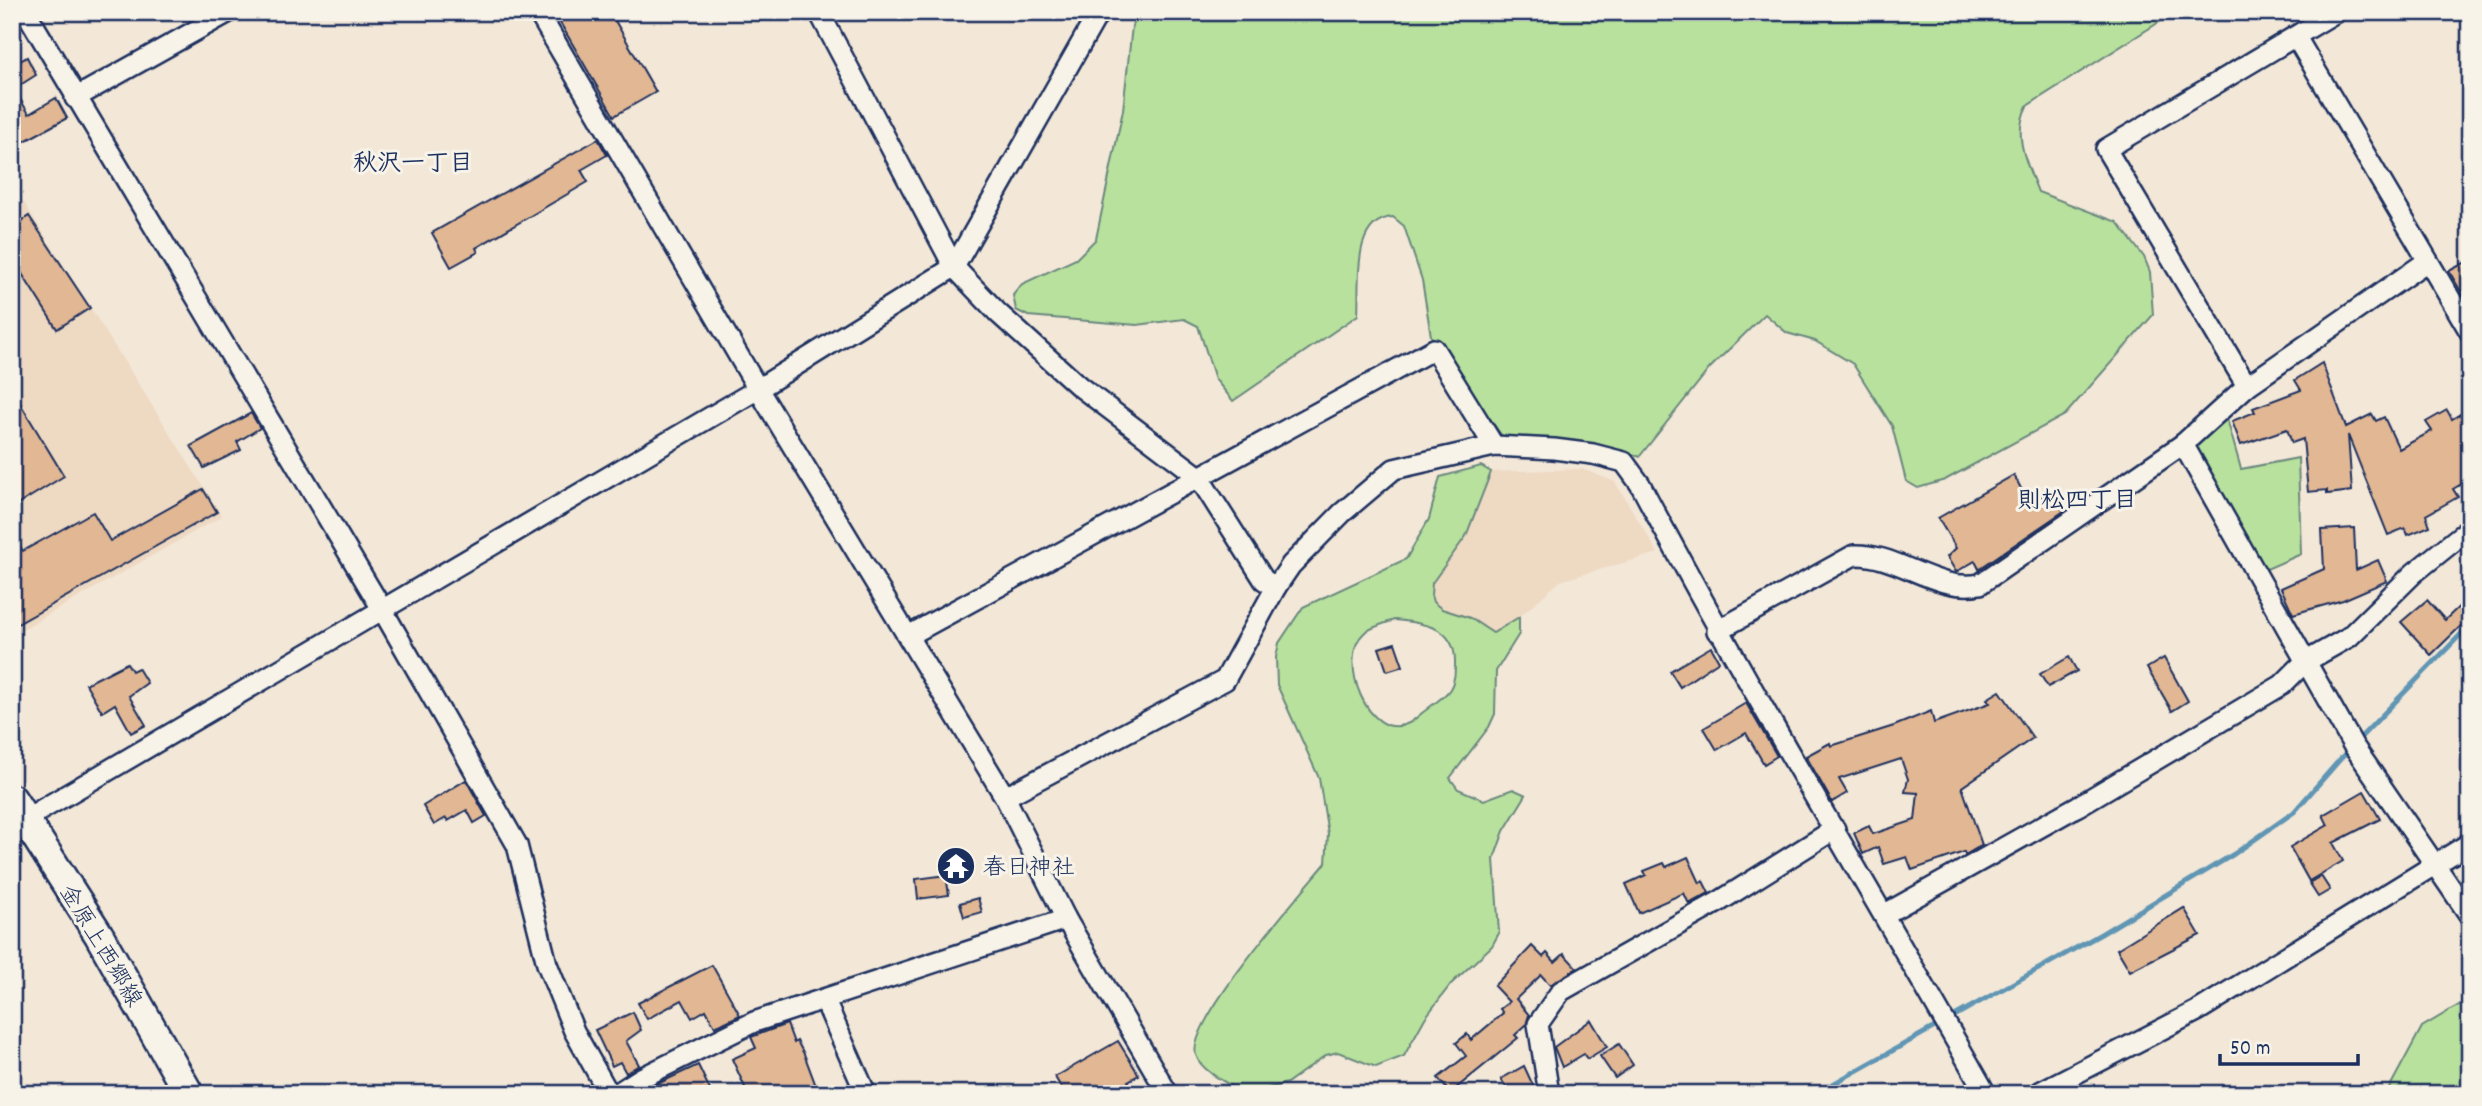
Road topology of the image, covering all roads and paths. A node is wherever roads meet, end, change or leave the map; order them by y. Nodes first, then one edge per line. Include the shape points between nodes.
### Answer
1 (26, 12) edge
2 (229, 12) edge
3 (538, 12) edge
4 (819, 12) edge
5 (1100, 12) edge
6 (2336, 12) edge
7 (2296, 37) junction
8 (75, 98) junction
9 (2426, 262) junction
10 (954, 267) junction
11 (2470, 332) edge
12 (2247, 386) junction
13 (758, 389) junction
14 (2183, 444) junction
15 (1494, 446) junction
16 (1198, 476) junction
17 (2470, 528) edge
18 (1276, 587) junction
19 (382, 609) junction
20 (1717, 631) junction
21 (908, 636) junction
22 (2305, 662) junction
23 (1005, 797) junction
24 (17, 816) edge
25 (1835, 829) junction
26 (2470, 843) edge
27 (2433, 864) junction
28 (1885, 914) junction
29 (2470, 916) edge
30 (1066, 919) junction
31 (825, 1001) junction
32 (189, 1094) edge
33 (609, 1094) edge
34 (616, 1094) edge
35 (866, 1094) edge
36 (1168, 1094) edge
37 (1549, 1094) edge
38 (1986, 1094) edge
39 (2036, 1094) edge

1 - 8 street
2 - 8 street
3 - 13 street
4 - 10 street
5 - 10 street
6 - 7 street
7 - 9 street
7 - 12 street via 2106,149
8 - 19 street
9 - 11 street
9 - 12 street
10 - 13 street
10 - 16 street via 1079,386
12 - 14 street
13 - 19 street
13 - 21 street
14 - 20 street via 1980,584 1952,584 1871,556 1854,555
14 - 22 street
15 - 16 street via 1434,349
15 - 18 street via 1394,469 1342,513
15 - 20 street via 1593,454 1624,462
16 - 18 street via 1264,580
16 - 21 street
17 - 22 street via 2414,573 2350,637
18 - 23 street via 1225,680
19 - 24 street
19 - 33 street via 517,845 547,964 574,1031
20 - 25 street
21 - 23 street
22 - 27 street via 2353,745
22 - 28 street via 2271,692
23 - 30 street
24 - 32 main road, 金原上西郷線 via 99,935
25 - 28 street
25 - 37 street via 1561,991 1538,1024
26 - 27 street
27 - 29 street
27 - 39 street via 2199,1010
28 - 38 street
30 - 31 street
30 - 36 street
31 - 34 street via 754,1022
31 - 35 street

